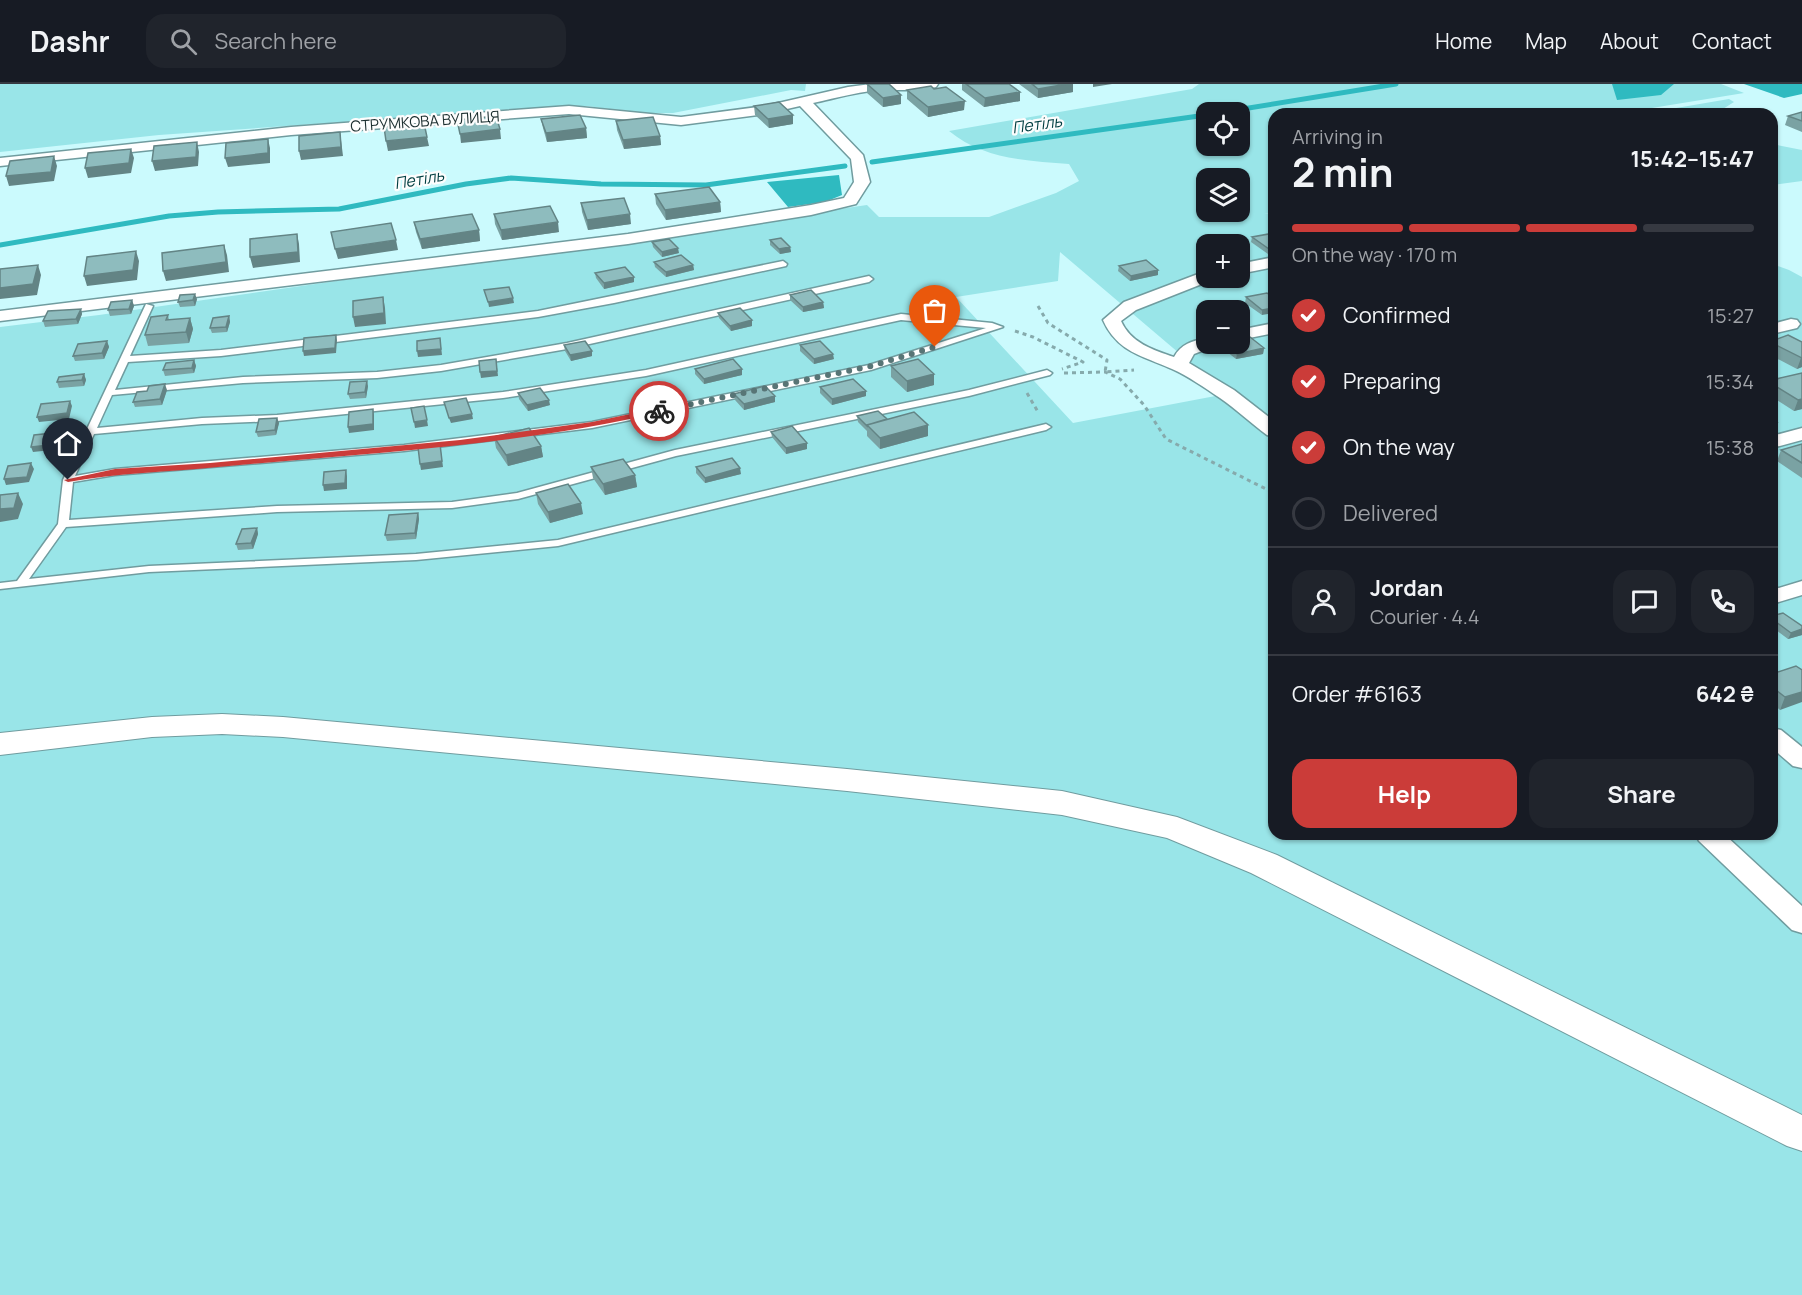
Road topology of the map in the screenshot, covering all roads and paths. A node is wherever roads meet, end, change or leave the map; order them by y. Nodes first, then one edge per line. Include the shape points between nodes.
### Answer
1 (815, 84) edge
2 (864, 84) edge
3 (931, 84) edge
4 (887, 85) edge
5 (848, 91) junction
6 (808, 100) junction
7 (0, 162) edge
8 (1268, 263) edge
9 (783, 264) dead end
10 (1250, 267) edge
11 (869, 279) dead end
12 (1196, 280) edge
13 (149, 306) dead end
14 (1038, 306) dead end
15 (0, 316) edge
16 (1791, 324) dead end
17 (1778, 327) edge
18 (1268, 329) edge
19 (1250, 333) edge
20 (1196, 347) edge
21 (125, 359) junction
22 (1179, 365) junction
23 (1105, 372) junction
24 (1047, 374) joint
25 (108, 393) junction
26 (1268, 426) edge
27 (1046, 427) dead end
28 (91, 431) junction
29 (1802, 434) edge
30 (1778, 440) edge
31 (68, 480) junction
32 (1268, 489) edge
33 (63, 524) junction
34 (20, 584) junction
35 (0, 586) edge
36 (1802, 588) edge
37 (1778, 595) edge
38 (1778, 741) edge
39 (0, 744) edge
40 (1802, 760) edge
41 (1714, 840) edge
42 (1802, 923) edge
43 (1802, 1134) edge

1 - 6 street
2 - 4 street, СТРУМКОВА ВУЛИЦЯ
2 - 5 street, СТРУМКОВА ВУЛИЦЯ
3 - 4 street, СТРУМКОВА ВУЛИЦЯ via 907,88
4 - 5 street, СТРУМКОВА ВУЛИЦЯ
5 - 6 street, СТРУМКОВА ВУЛИЦЯ
6 - 7 street, СТРУМКОВА ВУЛИЦЯ via 681,121 569,110 291,131
6 - 15 street via 858,158 862,182 850,201 628,239
8 - 10 street
9 - 21 lane via 538,314 221,353
11 - 25 lane via 567,346 441,368
12 - 22 street via 1130,306 1112,320 1116,332 1129,344
13 - 21 lane
14 - 23 path via 1048,323 1107,360
16 - 17 street
18 - 19 street
20 - 22 street via 1187,350
21 - 25 lane
22 - 26 street via 1227,394
23 - 24 path
23 - 32 path via 1120,379 1166,438
24 - 33 lane via 675,453 518,496 452,505 277,509
25 - 28 lane
27 - 34 lane via 558,543 416,557 149,569
28 - 31 lane
28 - 31 lane via 503,396 646,373 901,317 999,327 871,366 592,425 404,448 115,472
29 - 30 street
31 - 33 lane
33 - 34 lane
34 - 35 lane
36 - 37 street
38 - 40 street
39 - 43 street via 152,727 283,727 847,780 1062,803 1118,814 1177,829 1264,864
41 - 42 street

